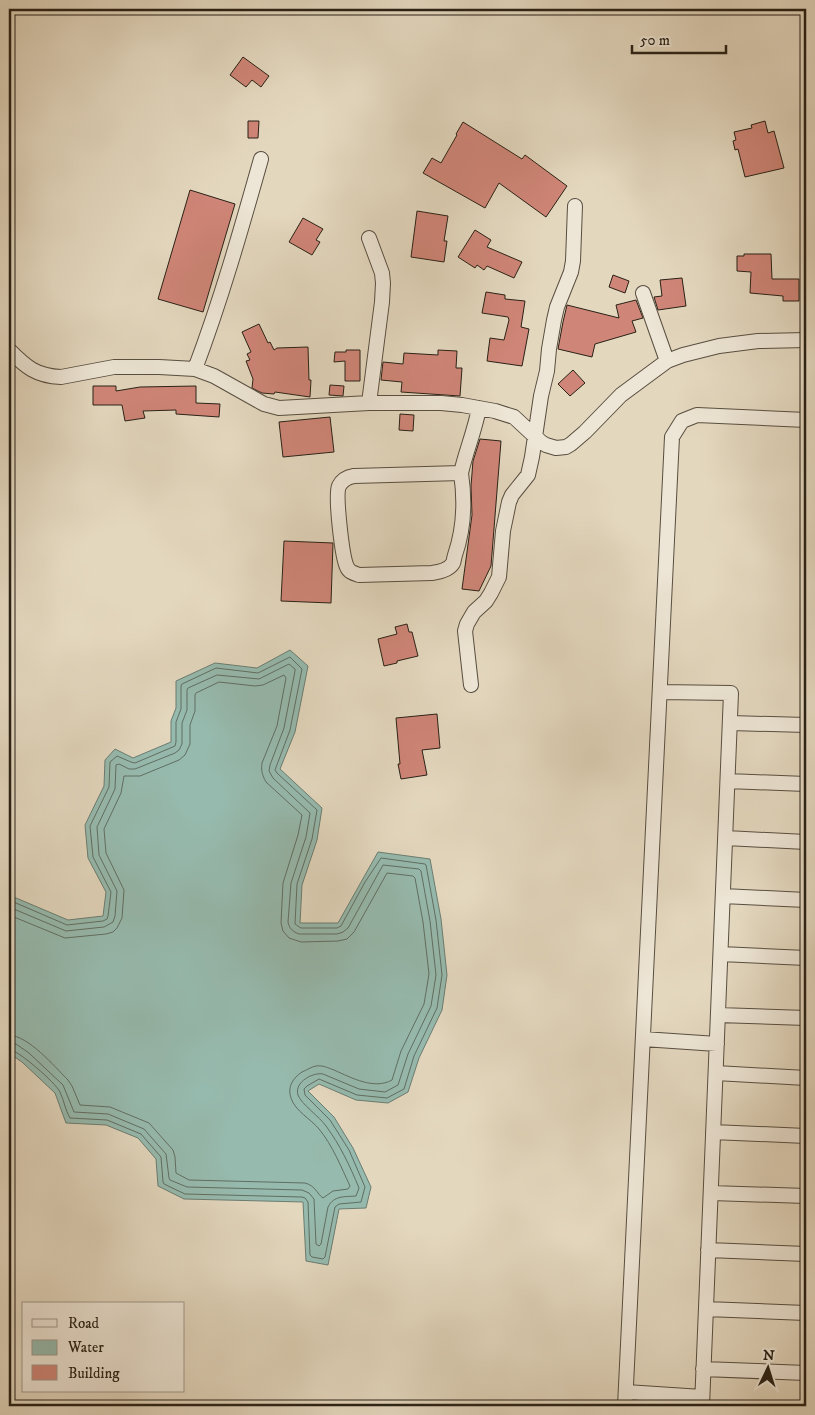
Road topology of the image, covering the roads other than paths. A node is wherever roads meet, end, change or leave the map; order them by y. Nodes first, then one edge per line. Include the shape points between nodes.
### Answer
1 (261, 159) dead end
2 (575, 206) dead end
3 (369, 238) dead end
4 (643, 293) dead end
5 (806, 340) edge
6 (9, 350) edge
7 (667, 361) junction
8 (195, 369) junction
9 (369, 403) junction
10 (479, 408) junction
11 (806, 420) edge
12 (535, 437) junction
13 (460, 473) junction
14 (471, 685) dead end
15 (660, 692) junction
16 (730, 723) junction
17 (806, 725) edge
18 (728, 781) junction
19 (806, 784) edge
20 (726, 838) junction
21 (806, 842) edge
22 (723, 896) junction
23 (806, 900) edge
24 (721, 954) junction
25 (806, 958) edge
26 (718, 1015) junction
27 (806, 1018) edge
28 (643, 1039) junction
29 (717, 1044) junction
30 (716, 1073) junction
31 (806, 1078) edge
32 (713, 1132) junction
33 (806, 1136) edge
34 (711, 1192) junction
35 (806, 1196) edge
36 (708, 1250) junction
37 (806, 1254) edge
38 (706, 1309) junction
39 (806, 1313) edge
40 (703, 1369) junction
41 (806, 1372) edge
42 (625, 1399) edge
43 (702, 1402) edge

1 - 8 street via 215,316
2 - 12 street via 573,261 554,320
3 - 9 street via 383,283
4 - 7 street
5 - 7 street via 719,346
6 - 8 street via 28,368 52,376 114,367
7 - 12 street via 621,395 570,444 551,447
8 - 9 street via 272,407
9 - 10 street via 441,403
10 - 12 street via 514,417
10 - 13 street
11 - 15 street via 697,415 682,421 672,437
12 - 14 street via 528,475 509,502 499,577 486,601 474,612 465,631
13 - 13 street via 463,511 460,542 448,567 432,573 359,575 346,567 338,491 343,480 354,476
15 - 16 street via 731,693
15 - 28 street
16 - 17 street
16 - 18 street
18 - 19 street
18 - 20 street
20 - 21 street
20 - 22 street
22 - 23 street
22 - 24 street
24 - 25 street
24 - 26 street
26 - 27 street
26 - 29 street
28 - 29 street
28 - 42 street
29 - 30 street
30 - 31 street
30 - 32 street
32 - 33 street
32 - 34 street
34 - 35 street
34 - 36 street
36 - 37 street
36 - 38 street
38 - 39 street
38 - 40 street
40 - 41 street
40 - 43 street
42 - 43 street

